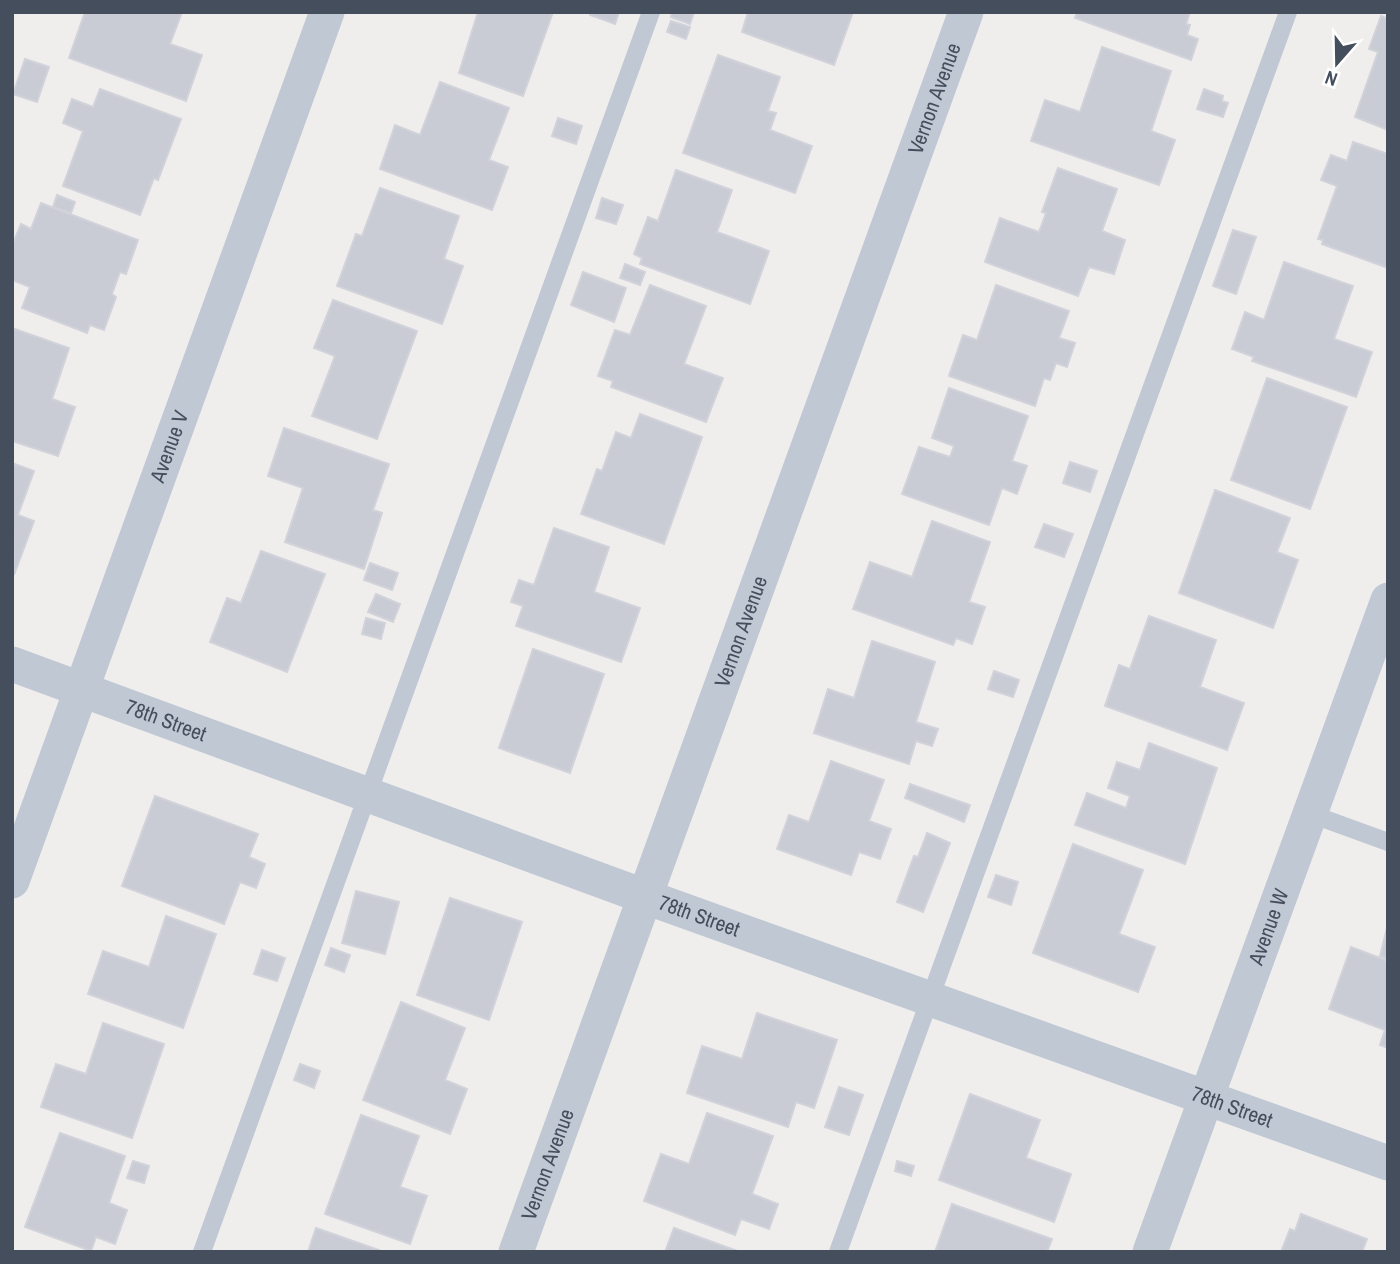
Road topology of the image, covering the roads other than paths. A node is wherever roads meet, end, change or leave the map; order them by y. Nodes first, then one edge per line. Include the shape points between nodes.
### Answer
1 (327, 12) edge
2 (651, 12) edge
3 (966, 12) edge
4 (1288, 12) edge
5 (1388, 600) edge
6 (12, 664) edge
7 (82, 690) junction
8 (370, 796) junction
9 (1311, 814) junction
10 (1388, 842) edge
11 (12, 881) edge
12 (646, 897) junction
13 (931, 999) junction
14 (1206, 1097) junction
15 (1388, 1163) edge
16 (202, 1252) edge
17 (516, 1252) edge
18 (838, 1252) edge
19 (1150, 1252) edge

1 - 7 street, Avenue V
2 - 8 lane
3 - 12 street, Vernon Avenue
4 - 13 lane
5 - 9 street, Avenue W
6 - 7 street, 78th Street
7 - 8 street, 78th Street
7 - 11 street, Avenue V
8 - 12 street, 78th Street
8 - 16 lane
9 - 10 lane
9 - 14 street, Avenue W
12 - 13 street, 78th Street
12 - 17 street, Vernon Avenue
13 - 14 street, 78th Street
13 - 18 lane
14 - 15 street, 78th Street
14 - 19 street, Avenue W

